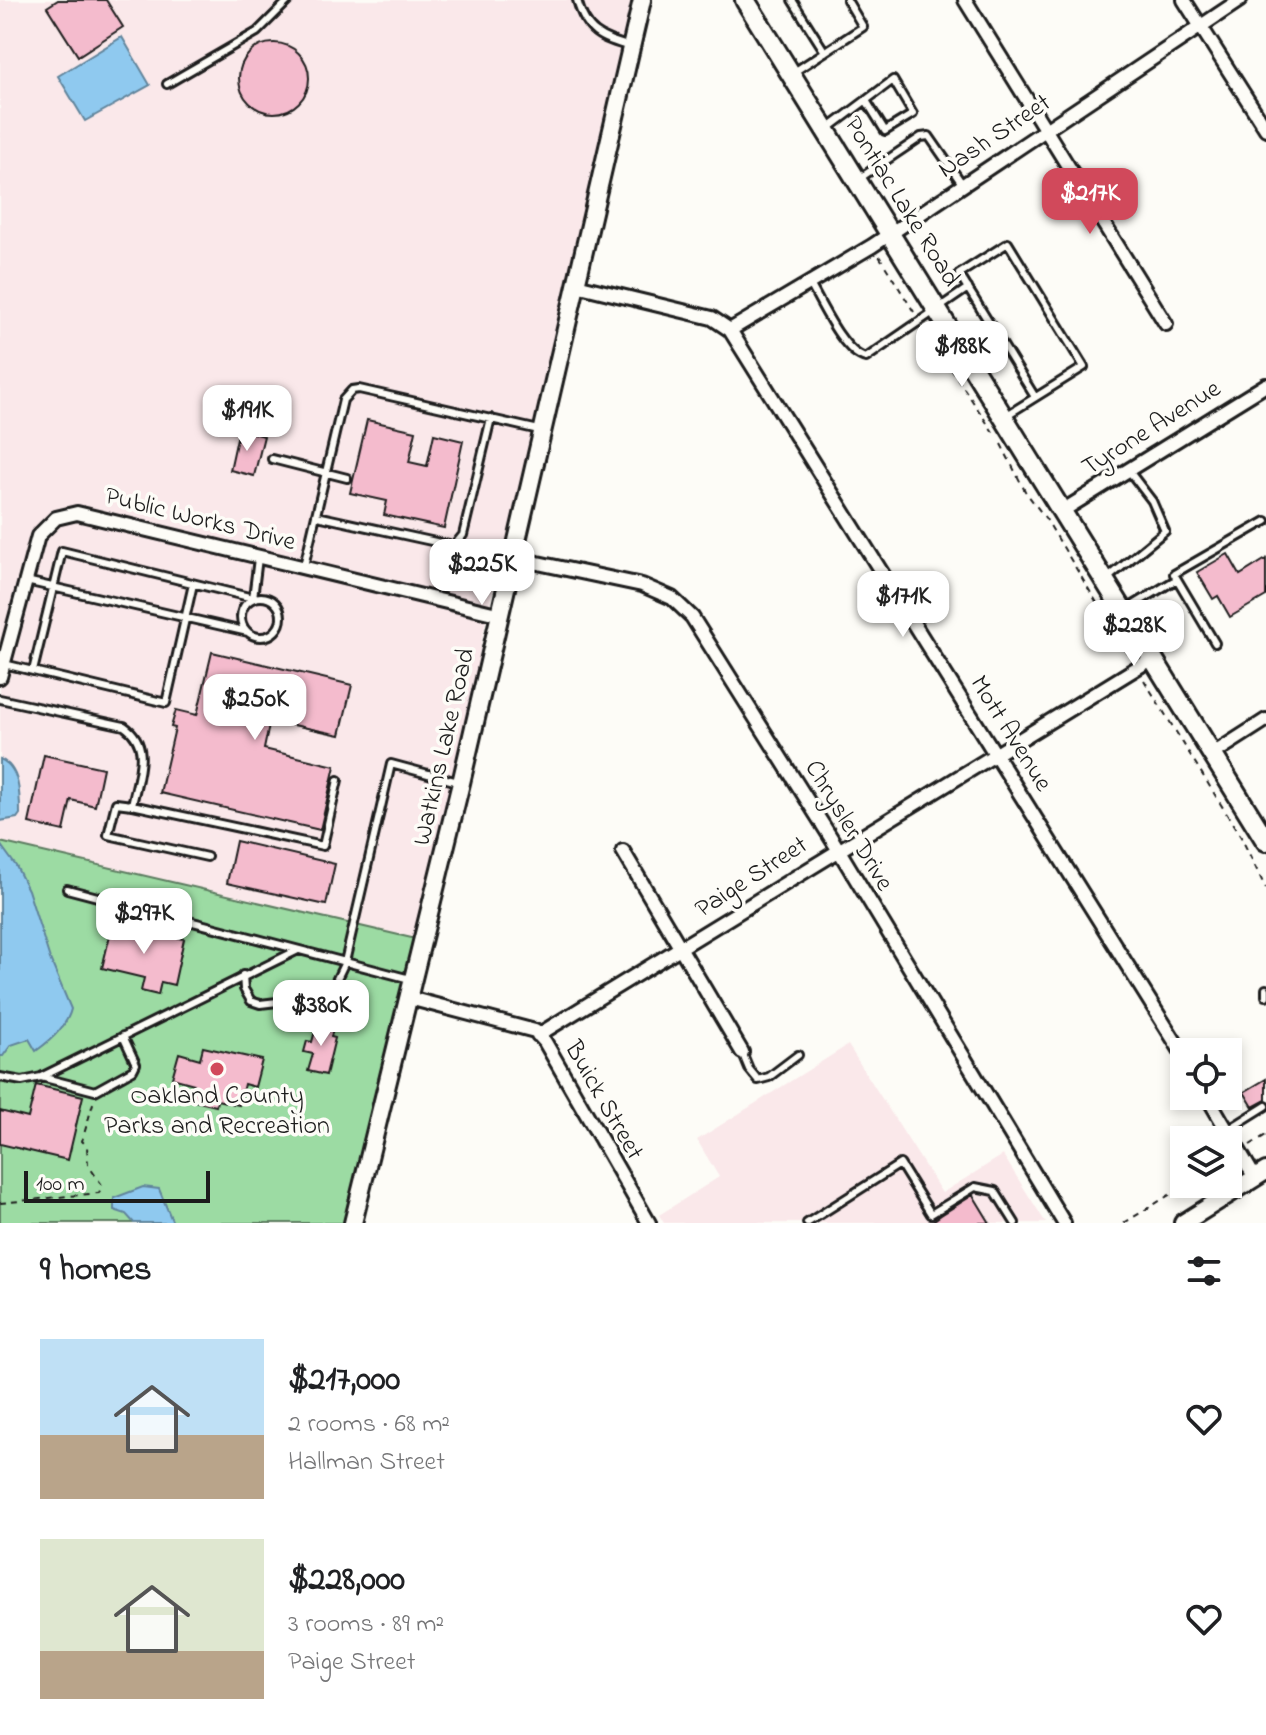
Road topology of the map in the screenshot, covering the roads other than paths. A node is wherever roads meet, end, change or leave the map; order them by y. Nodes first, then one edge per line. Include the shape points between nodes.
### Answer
1 (289, 0) edge
2 (577, 0) edge
3 (642, 0) edge
4 (745, 0) edge
5 (792, 0) edge
6 (847, 0) edge
7 (965, 0) edge
8 (1184, 0) edge
9 (1240, 0) edge
10 (1200, 26) junction
11 (631, 47) junction
12 (825, 52) junction
13 (791, 74) junction
14 (167, 84) dead end
15 (867, 102) junction
16 (1046, 129) junction
17 (1266, 129) edge
18 (826, 130) junction
19 (857, 180) junction
20 (963, 185) junction
21 (890, 234) junction
22 (809, 283) junction
23 (576, 285) junction
24 (968, 288) junction
25 (937, 308) junction
26 (1166, 324) dead end
27 (730, 330) junction
28 (1266, 385) edge
29 (1035, 397) junction
30 (1004, 417) junction
31 (491, 418) junction
32 (543, 431) junction
33 (272, 459) dead end
34 (1128, 469) junction
35 (327, 473) junction
36 (347, 478) dead end
37 (1062, 511) junction
38 (317, 516) junction
39 (1266, 521) edge
40 (258, 558) junction
41 (514, 558) junction
42 (304, 568) junction
43 (1177, 579) junction
44 (1105, 580) junction
45 (25, 581) junction
46 (193, 584) junction
47 (53, 588) junction
48 (253, 598) junction
49 (1124, 611) junction
50 (501, 615) junction
51 (186, 617) junction
52 (248, 632) junction
53 (1215, 643) dead end
54 (1153, 658) junction
55 (2, 670) edge
56 (33, 671) junction
57 (0, 699) edge
58 (1266, 720) edge
59 (995, 752) junction
60 (1213, 754) junction
61 (338, 780) dead end
62 (461, 783) junction
63 (132, 805) junction
64 (1265, 836) edge
65 (838, 849) junction
66 (623, 851) dead end
67 (207, 857) dead end
68 (67, 889) dead end
69 (298, 950) junction
70 (680, 950) junction
71 (345, 962) junction
72 (243, 975) junction
73 (413, 980) junction
74 (1266, 989) edge
75 (1266, 996) edge
76 (409, 998) junction
77 (538, 1035) junction
78 (123, 1036) junction
79 (1173, 1038) edge
80 (742, 1052) joint
81 (798, 1055) dead end
82 (0, 1077) edge
83 (41, 1077) junction
84 (1266, 1106) edge
85 (1234, 1126) edge
86 (1242, 1151) edge
87 (1260, 1174) edge
88 (1060, 1221) edge
89 (353, 1223) edge
90 (649, 1223) edge
91 (807, 1223) edge
92 (1015, 1223) edge
93 (1183, 1223) edge

1 - 14 lane via 257,32
2 - 11 lane via 581,16 599,38
3 - 11 street, Watkins Lake Road
4 - 13 main road, Pontiac Lake Road
5 - 12 lane
6 - 12 lane via 863,27
7 - 16 street
8 - 10 street
9 - 10 street, Nash Street
10 - 16 street, Nash Street
10 - 17 street
11 - 23 street, Watkins Lake Road
12 - 13 lane
13 - 18 main road, Pontiac Lake Road
15 - 15 lane via 869,95 893,80 913,114 885,131
15 - 18 lane
16 - 20 street, Nash Street
16 - 26 street
18 - 19 main road, Pontiac Lake Road
19 - 20 lane via 929,136
19 - 21 main road, Pontiac Lake Road
20 - 21 street, Nash Street
21 - 22 street, Nash Street
21 - 25 main road, Pontiac Lake Road
22 - 25 lane via 848,348 860,358
22 - 27 street, Nash Street
23 - 27 street via 712,318
23 - 32 street, Watkins Lake Road
24 - 25 lane
24 - 29 lane
24 - 29 lane via 959,274 1008,243 1084,367
25 - 30 main road, Pontiac Lake Road
27 - 59 street, Mott Avenue
28 - 34 street, Tyrone Avenue
29 - 30 lane
30 - 37 main road, Pontiac Lake Road
31 - 32 lane
31 - 35 lane via 352,390 343,400
31 - 38 lane via 463,535 454,546
32 - 41 street, Watkins Lake Road
33 - 35 lane
34 - 37 street, Tyrone Avenue
34 - 44 lane via 1152,501 1165,531
35 - 36 lane
35 - 38 lane
37 - 44 main road, Pontiac Lake Road
38 - 42 lane
39 - 43 lane via 1174,574
40 - 42 street, Public Works Drive
40 - 45 street, Public Works Drive via 77,513 56,518 38,536
40 - 48 lane
41 - 50 street, Watkins Lake Road
41 - 65 street, Chrysler Drive via 642,585 672,598 707,639
42 - 50 street, Public Works Drive
43 - 49 lane
43 - 53 lane
44 - 49 main road, Pontiac Lake Road
45 - 47 lane
45 - 55 street, Public Works Drive
46 - 47 lane via 62,551
46 - 48 lane
46 - 51 lane
47 - 51 lane
47 - 56 lane
48 - 52 lane via 242,614
48 - 52 lane via 272,600 281,617 267,636
49 - 54 main road, Pontiac Lake Road
50 - 62 street, Watkins Lake Road
51 - 52 lane
51 - 56 lane via 166,703
54 - 59 street, Paige Street
54 - 60 main road, Pontiac Lake Road
55 - 56 lane
57 - 63 lane via 124,726 137,734 143,749
58 - 60 street
59 - 65 street, Paige Street
59 - 79 street, Mott Avenue
60 - 64 main road, Pontiac Lake Road
61 - 63 lane via 323,846
62 - 71 lane via 391,764
62 - 73 street, Watkins Lake Road
63 - 67 lane via 116,803 107,830 112,838
65 - 70 street, Paige Street
65 - 88 street, Chrysler Drive
66 - 70 street
68 - 69 lane
69 - 71 lane
69 - 72 lane
70 - 77 street, Paige Street
70 - 80 street
71 - 72 lane via 331,991 321,997 260,1004 251,1001
71 - 73 lane
72 - 78 lane
73 - 76 street, Watkins Lake Road
74 - 75 lane
76 - 77 street, Buick Street
76 - 89 street, Watkins Lake Road
77 - 90 street, Buick Street
78 - 83 lane
78 - 83 lane via 136,1064 133,1070 95,1091
80 - 81 lane via 758,1080
82 - 83 lane
84 - 85 lane
86 - 87 street
87 - 93 street
91 - 92 lane via 900,1164 931,1214 975,1187 995,1191

